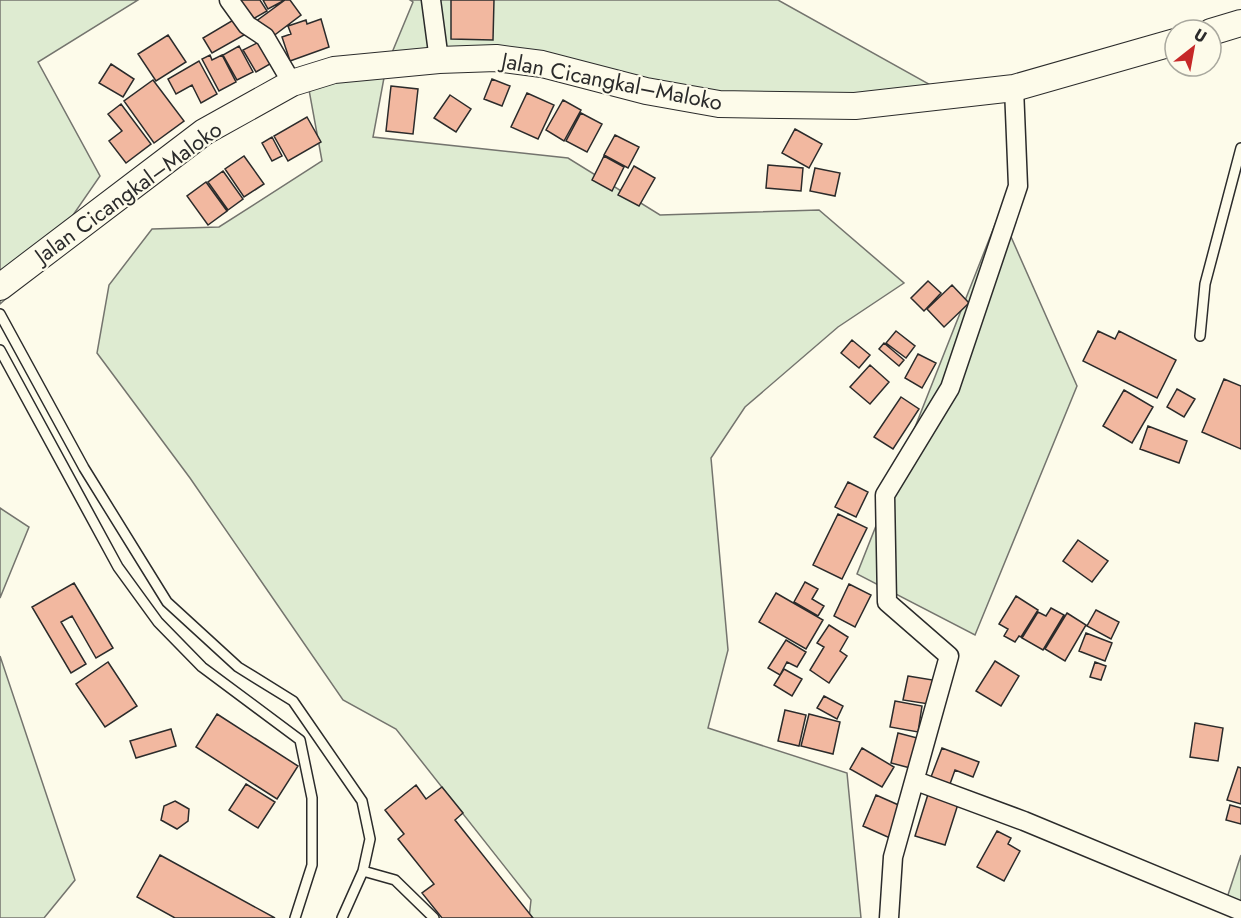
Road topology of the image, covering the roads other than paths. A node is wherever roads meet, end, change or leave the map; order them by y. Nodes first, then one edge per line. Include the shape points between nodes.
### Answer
1 (229, 0) edge
2 (431, 0) edge
3 (1241, 23) edge
4 (1223, 28) edge
5 (1163, 45) edge
6 (438, 60) junction
7 (292, 83) junction
8 (1014, 88) junction
9 (1241, 148) edge
10 (0, 286) edge
11 (0, 314) edge
12 (1200, 336) dead end
13 (0, 350) edge
14 (916, 780) junction
15 (363, 871) junction
16 (1241, 911) edge
17 (295, 918) edge
18 (342, 918) edge
19 (434, 918) edge
20 (889, 918) edge

1 - 7 street via 247,25 265,37
2 - 6 street
3 - 4 street
5 - 8 street, Jalan Cicangkal–Maloko
6 - 7 street, Jalan Cicangkal–Maloko via 334,70
6 - 8 street, Jalan Cicangkal–Maloko via 496,58 542,64 646,91 719,104 855,106
7 - 10 street, Jalan Cicangkal–Maloko via 204,132
8 - 14 street via 1018,186 950,388 885,495 887,602 949,656
9 - 12 lane via 1205,284
11 - 15 lane via 84,468 167,602 238,667 293,701 362,801 370,839
13 - 17 lane via 118,567 158,622 202,667 300,740 312,798 312,865
14 - 16 street
14 - 20 street via 893,856
15 - 18 lane
15 - 19 lane via 395,880

